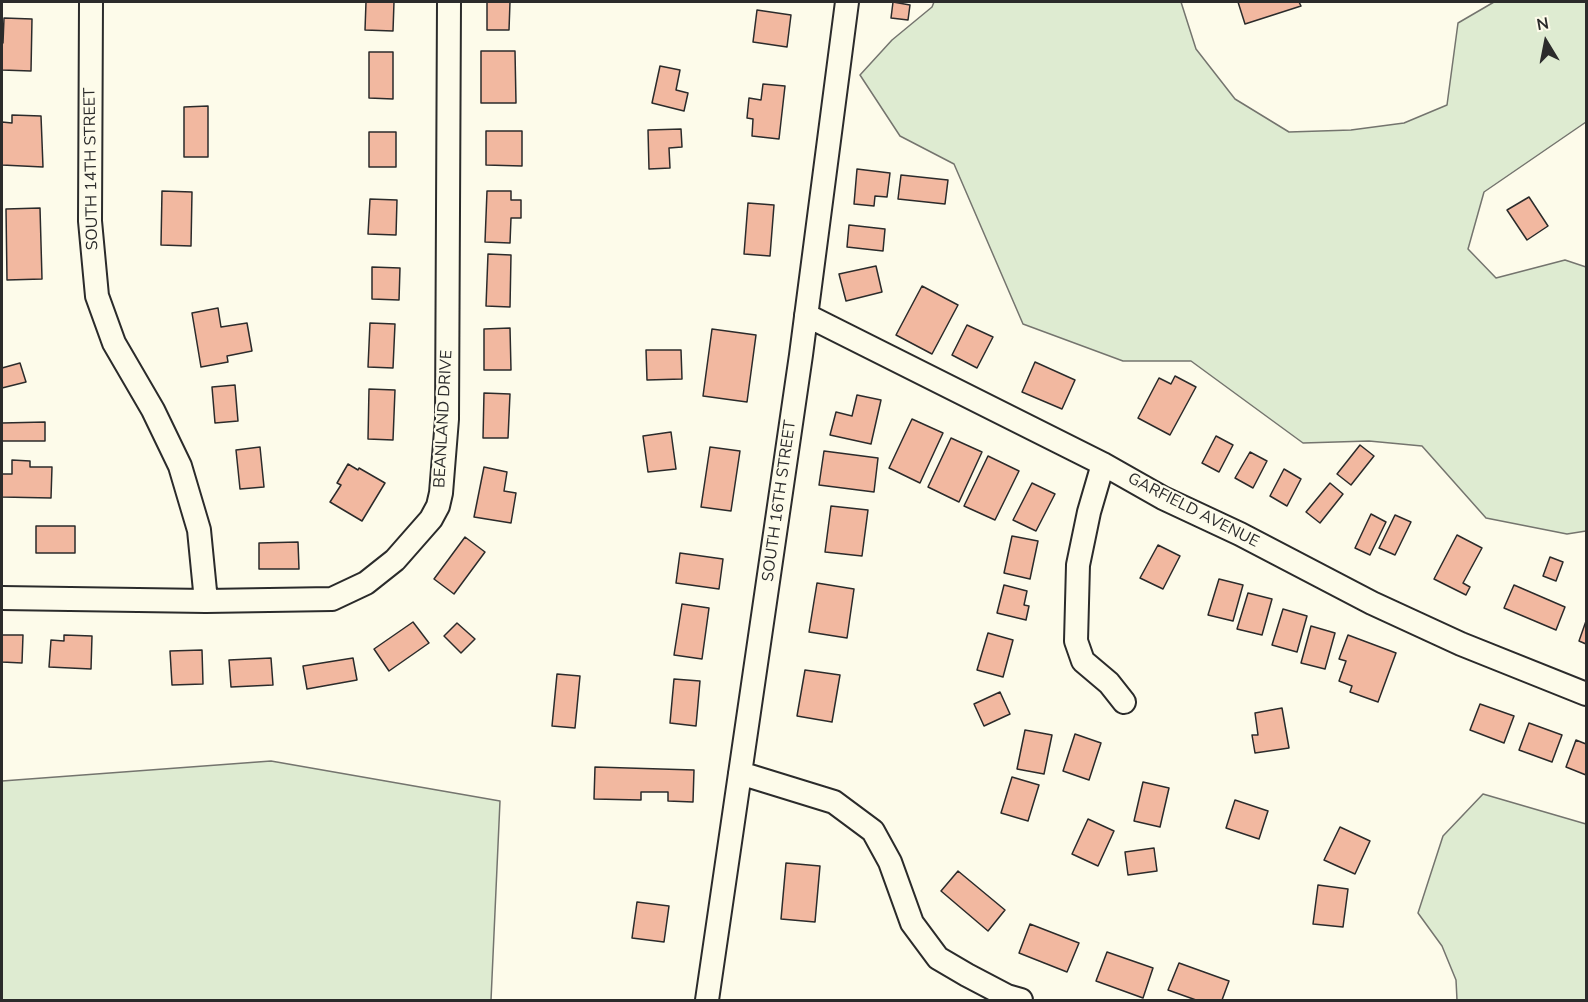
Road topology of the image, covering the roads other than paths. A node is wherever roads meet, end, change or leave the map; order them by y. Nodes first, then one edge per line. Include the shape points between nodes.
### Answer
1 (91, 2) edge
2 (449, 2) edge
3 (847, 2) edge
4 (806, 315) junction
5 (1103, 464) junction
6 (2, 598) edge
7 (206, 601) junction
8 (1587, 694) edge
9 (1124, 702) dead end
10 (740, 772) junction
11 (1011, 999) edge
12 (708, 1000) edge

1 - 7 street, SOUTH 14TH STREET via 90,221 97,296 114,343 180,466 198,530
2 - 7 street, BEANLAND DRIVE via 447,419 438,506 395,560 366,583 332,599
3 - 4 street, SOUTH 16TH STREET
4 - 5 street, GARFIELD AVENUE
4 - 10 street, SOUTH 16TH STREET
5 - 8 street, GARFIELD AVENUE via 1372,603 1461,644
5 - 9 street via 1078,565 1076,641 1083,661
6 - 7 street, BEANLAND DRIVE
10 - 11 street via 834,802 873,831 890,862 912,923 938,957
10 - 12 street, SOUTH 16TH STREET

